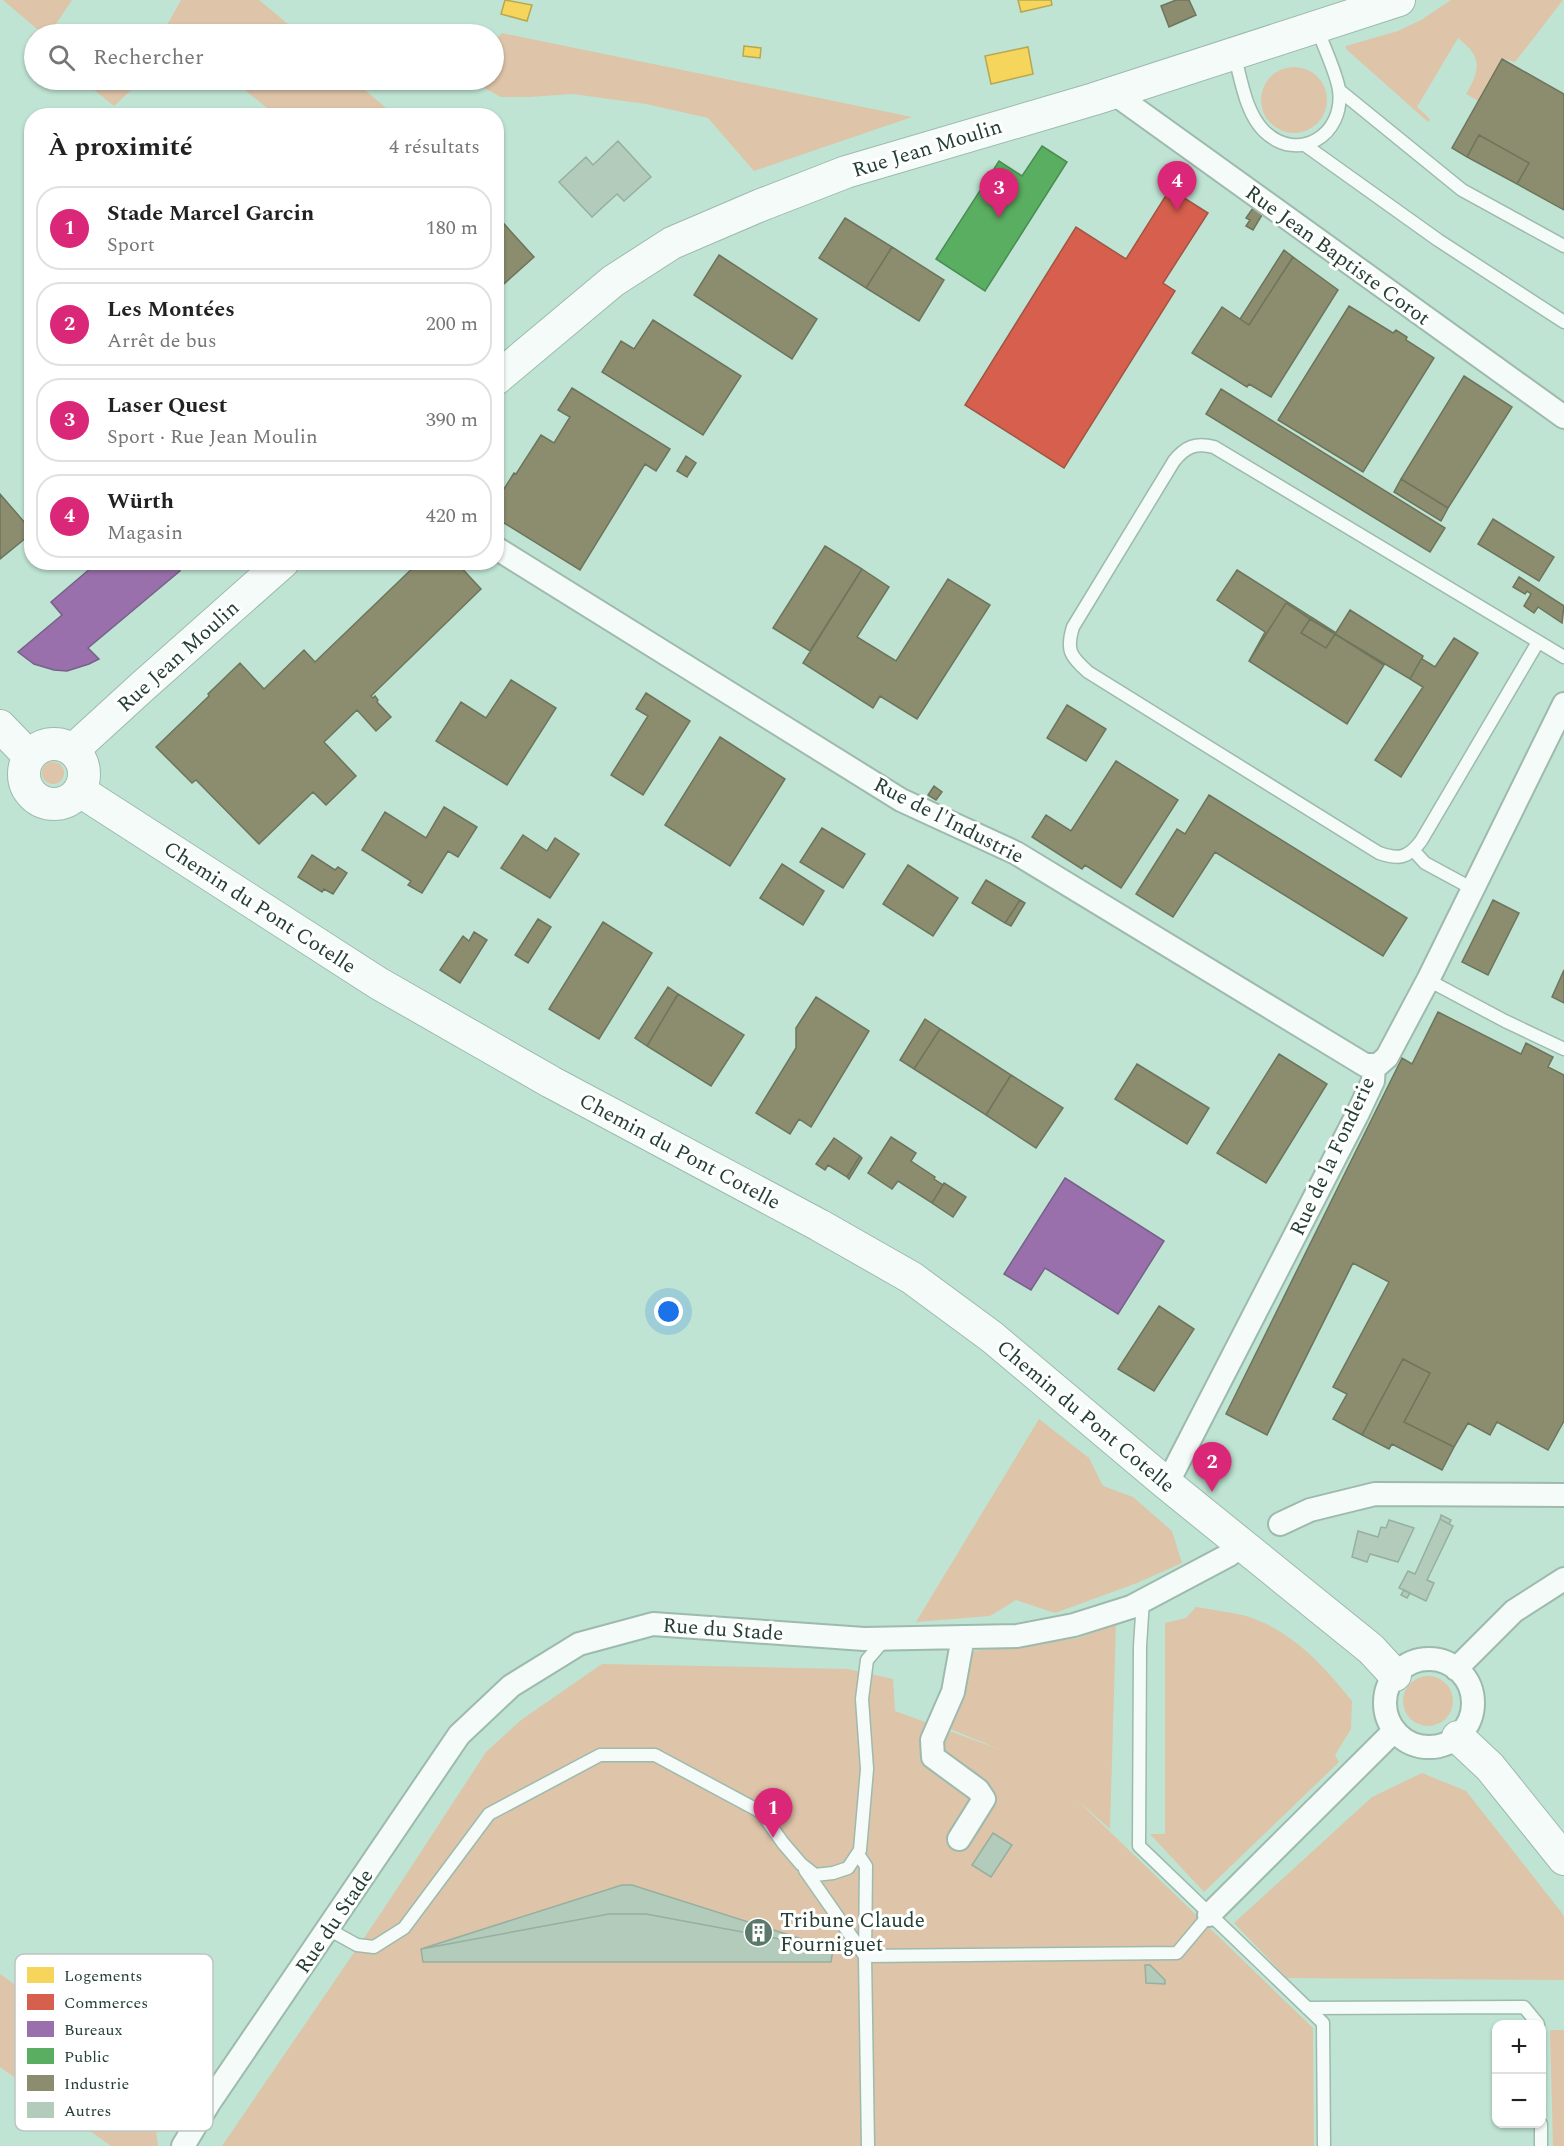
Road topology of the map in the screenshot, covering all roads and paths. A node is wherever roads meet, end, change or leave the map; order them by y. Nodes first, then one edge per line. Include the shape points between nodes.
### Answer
1 (1399, 0) edge
2 (1317, 27) junction
3 (1234, 54) junction
4 (1339, 90) junction
5 (1112, 92) junction
6 (1305, 145) junction
7 (1564, 246) edge
8 (1564, 322) edge
9 (504, 372) edge
10 (1564, 417) edge
11 (504, 553) edge
12 (274, 570) edge
13 (1538, 642) junction
14 (1564, 657) edge
15 (1564, 704) edge
16 (0, 726) edge
17 (73, 750) junction
18 (29, 756) junction
19 (80, 791) junction
20 (1414, 851) junction
21 (1473, 889) junction
22 (1428, 980) junction
23 (1564, 1049) edge
24 (1374, 1065) junction
25 (1167, 1484) junction
26 (1564, 1495) edge
27 (1280, 1524) dead end
28 (1247, 1549) junction
29 (1564, 1579) edge
30 (1143, 1600) junction
31 (963, 1637) junction
32 (886, 1638) junction
33 (1456, 1669) junction
34 (1395, 1675) junction
35 (1394, 1731) junction
36 (1458, 1737) junction
37 (959, 1839) dead end
38 (858, 1854) junction
39 (1564, 1859) edge
40 (801, 1864) junction
41 (1209, 1916) junction
42 (328, 1929) junction
43 (865, 1956) junction
44 (1307, 2008) junction
45 (1534, 2020) edge
46 (213, 2097) edge
47 (1541, 2128) edge
48 (192, 2131) edge
49 (183, 2146) edge
50 (868, 2146) edge
51 (1324, 2146) edge
52 (1541, 2146) edge

1 - 2 street, Rue Jean Moulin
2 - 3 street, Rue Jean Moulin
2 - 4 lane
3 - 5 street, Rue Jean Moulin
3 - 6 lane via 1250,107 1260,125 1278,141 1291,146
4 - 6 lane via 1337,112 1329,129 1319,140
4 - 7 lane via 1462,190
5 - 9 street, Rue Jean Moulin via 846,172 672,243 613,281
5 - 10 street, Rue Jean Baptiste Corot
6 - 8 lane via 1438,240
11 - 24 street, Rue de l'Industrie via 901,800 1016,853 1365,1065
12 - 17 street, Rue Jean Moulin
13 - 14 lane
13 - 20 lane
13 - 20 lane via 1204,444 1183,450 1174,461 1073,627 1070,652 1088,672 1379,853 1398,857
15 - 21 street, Rue de la Fonderie
16 - 18 street
17 - 18 street via 55,743 36,749
17 - 19 street via 83,765
18 - 19 street via 25,784 37,799 59,804
19 - 25 street, Chemin du Pont Cotelle via 378,983 551,1082 912,1278 992,1337
20 - 21 lane via 1425,863
21 - 22 street, Rue de la Fonderie
22 - 23 lane
22 - 24 street, Rue de la Fonderie via 1388,1057
24 - 25 street, Rue de la Fonderie via 1373,1081 1357,1115
25 - 28 street, Chemin du Pont Cotelle
26 - 27 street via 1375,1494 1310,1510
28 - 30 street, Rue du Stade
28 - 34 street, Chemin du Pont Cotelle via 1371,1649
29 - 33 street via 1514,1611
30 - 31 street, Rue du Stade via 1074,1625 1017,1636
30 - 41 lane via 1139,1846
31 - 32 street, Rue du Stade
31 - 37 street via 953,1692 932,1740 933,1757 978,1790 984,1799
32 - 38 lane via 867,1660 862,1699 867,1769
32 - 42 street, Rue du Stade via 653,1624 579,1644 511,1686 459,1735
33 - 34 street via 1428,1659 1406,1665
33 - 36 street via 1470,1688 1473,1703 1467,1725
34 - 35 street via 1384,1704
35 - 36 street via 1422,1747 1444,1745
35 - 41 street
36 - 39 street via 1490,1767
38 - 40 lane via 848,1868 833,1873 815,1875
38 - 43 lane via 866,1866
40 - 42 lane via 761,1812 655,1755 600,1755 489,1814 404,1928 394,1935 374,1947 357,1945
40 - 43 lane
41 - 43 lane via 1177,1953
41 - 44 lane
42 - 46 street, Rue du Stade
43 - 50 lane
44 - 45 lane via 1524,2007
44 - 51 lane via 1323,2023
47 - 52 lane
48 - 49 street, Rue du Stade

